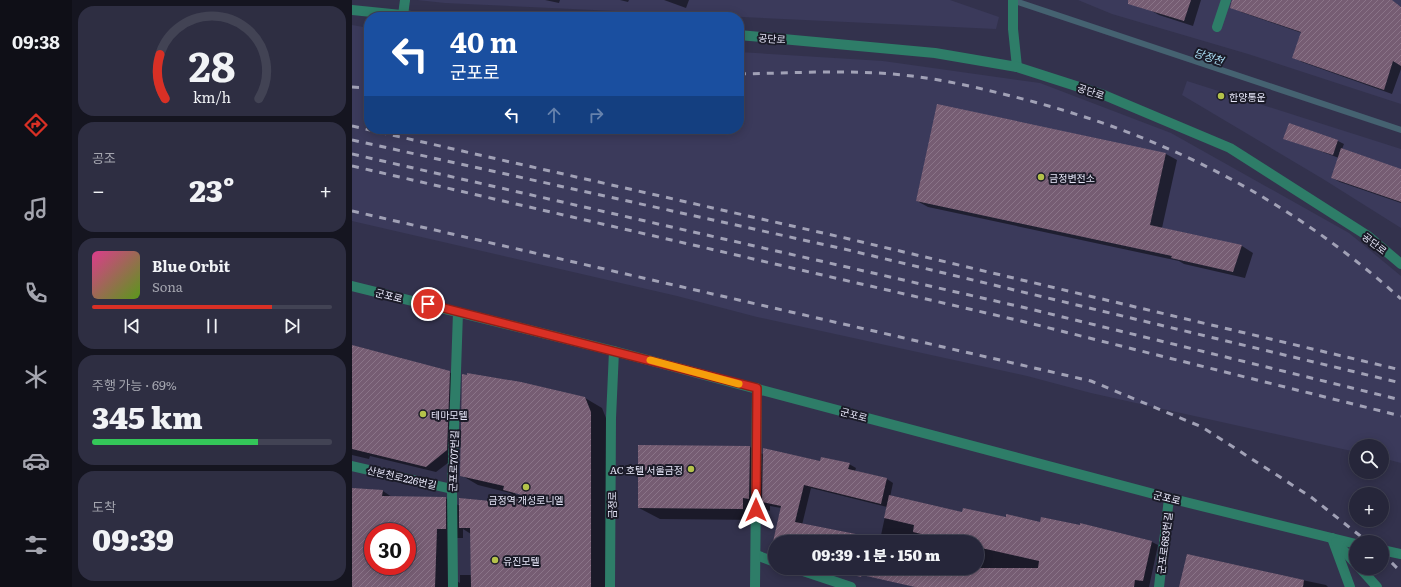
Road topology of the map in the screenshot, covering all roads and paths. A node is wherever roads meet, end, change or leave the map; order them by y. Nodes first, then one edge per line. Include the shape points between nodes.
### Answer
1 (405, 0) edge
2 (1013, 0) edge
3 (1226, 0) edge
4 (352, 10) edge
5 (372, 12) edge
6 (403, 12) edge
7 (1217, 27) dead end
8 (744, 35) edge
9 (1018, 67) junction
10 (1401, 264) edge
11 (352, 286) edge
12 (458, 312) junction
13 (614, 350) junction
14 (757, 388) junction
15 (352, 466) edge
16 (452, 489) junction
17 (1169, 498) junction
18 (1332, 538) junction
19 (1349, 542) edge
20 (1389, 551) edge
21 (1401, 554) edge
22 (756, 555) junction
23 (1349, 556) edge
24 (768, 559) edge
25 (815, 575) edge
26 (1366, 575) edge
27 (453, 587) edge
28 (610, 587) edge
29 (755, 587) edge
30 (851, 587) edge
31 (1159, 587) edge
32 (1350, 587) edge
33 (1377, 587) edge

1 - 6 street
2 - 9 street
3 - 7 street
4 - 5 street
8 - 9 street, 공단로 via 881,47
9 - 10 street, 공단로 via 1104,95 1230,148 1368,236
11 - 12 street, 군포로
12 - 13 street, 군포로
12 - 16 street, 군포로707번길
13 - 14 street, 군포로
13 - 28 street, 금정로
14 - 17 street, 군포로
14 - 22 street
15 - 16 street, 산본천로226번길
16 - 27 street, 군포로707번길
17 - 18 street, 군포로
17 - 31 street, 군포로683번길
18 - 19 street, 군포로
18 - 23 street
18 - 32 street
20 - 21 street
22 - 24 street
22 - 29 street
25 - 30 street
26 - 33 street

